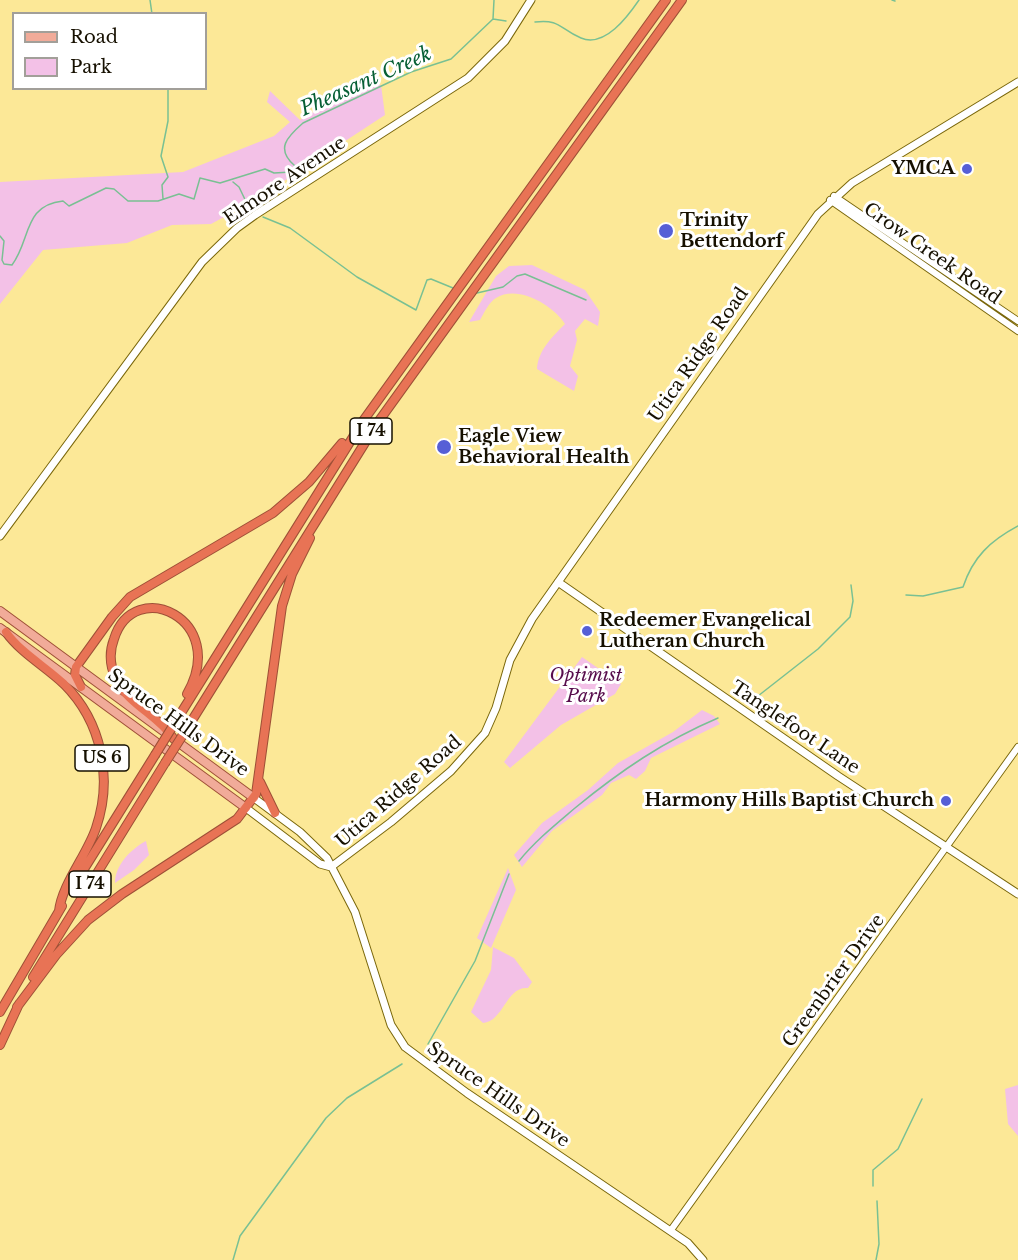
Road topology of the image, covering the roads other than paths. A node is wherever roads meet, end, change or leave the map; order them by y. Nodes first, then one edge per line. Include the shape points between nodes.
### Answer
1 (531, 0) edge
2 (666, 0) edge
3 (682, 0) edge
4 (1018, 82) edge
5 (832, 198) junction
6 (1018, 321) edge
7 (1018, 331) edge
8 (363, 421) junction
9 (335, 486) junction
10 (0, 536) edge
11 (558, 582) junction
12 (0, 611) edge
13 (3, 630) edge
14 (76, 667) junction
15 (81, 687) junction
16 (174, 720) junction
17 (170, 737) junction
18 (1018, 747) edge
19 (260, 782) junction
20 (254, 798) junction
21 (246, 808) junction
22 (275, 813) junction
23 (947, 848) junction
24 (331, 867) junction
25 (1018, 894) edge
26 (58, 911) junction
27 (17, 1007) junction
28 (0, 1012) edge
29 (0, 1045) edge
30 (671, 1230) junction
31 (703, 1260) edge

1 - 10 main road, Elmore Avenue via 497,51 458,86 255,214 202,262
2 - 8 highway, I 74
3 - 9 highway, I 74 via 395,396
4 - 5 main road, Utica Ridge Road
5 - 6 street, Crow Creek Road
5 - 7 street, Crow Creek Road
5 - 11 main road, Utica Ridge Road via 794,244
8 - 14 highway via 309,482 273,513 130,597
8 - 16 highway, I 74
9 - 19 highway via 331,501 296,564 285,596
9 - 27 highway, I 74, bridge
11 - 23 main road, Tanglefoot Lane
11 - 24 main road, Utica Ridge Road via 517,643 485,733 451,771
12 - 14 main road, Spruce Hills Drive
13 - 15 main road, Spruce Hills Drive
13 - 26 highway, US 6 via 78,701 93,726 101,753 104,785 98,822
14 - 15 highway
14 - 17 main road, Spruce Hills Drive
15 - 21 main road, Spruce Hills Drive
16 - 17 highway, I 74, bridge
16 - 17 highway via 194,677 197,646 190,629 178,616 161,609 144,609 128,617 117,631 111,647 112,667 122,689
17 - 20 main road, Spruce Hills Drive
17 - 26 highway, I 74, bridge
18 - 23 street, Greenbrier Drive
19 - 20 highway
19 - 22 highway
20 - 21 highway
20 - 22 main road, Spruce Hills Drive
21 - 24 main road, Spruce Hills Drive via 320,864
21 - 27 highway via 237,819 88,920
22 - 24 main road, Spruce Hills Drive via 318,847
23 - 25 main road, Tanglefoot Lane
23 - 30 street, Greenbrier Drive
24 - 30 main road, Spruce Hills Drive via 356,912 391,1025 405,1047
26 - 28 highway, I 74
27 - 29 highway, I 74
30 - 31 main road, Spruce Hills Drive

